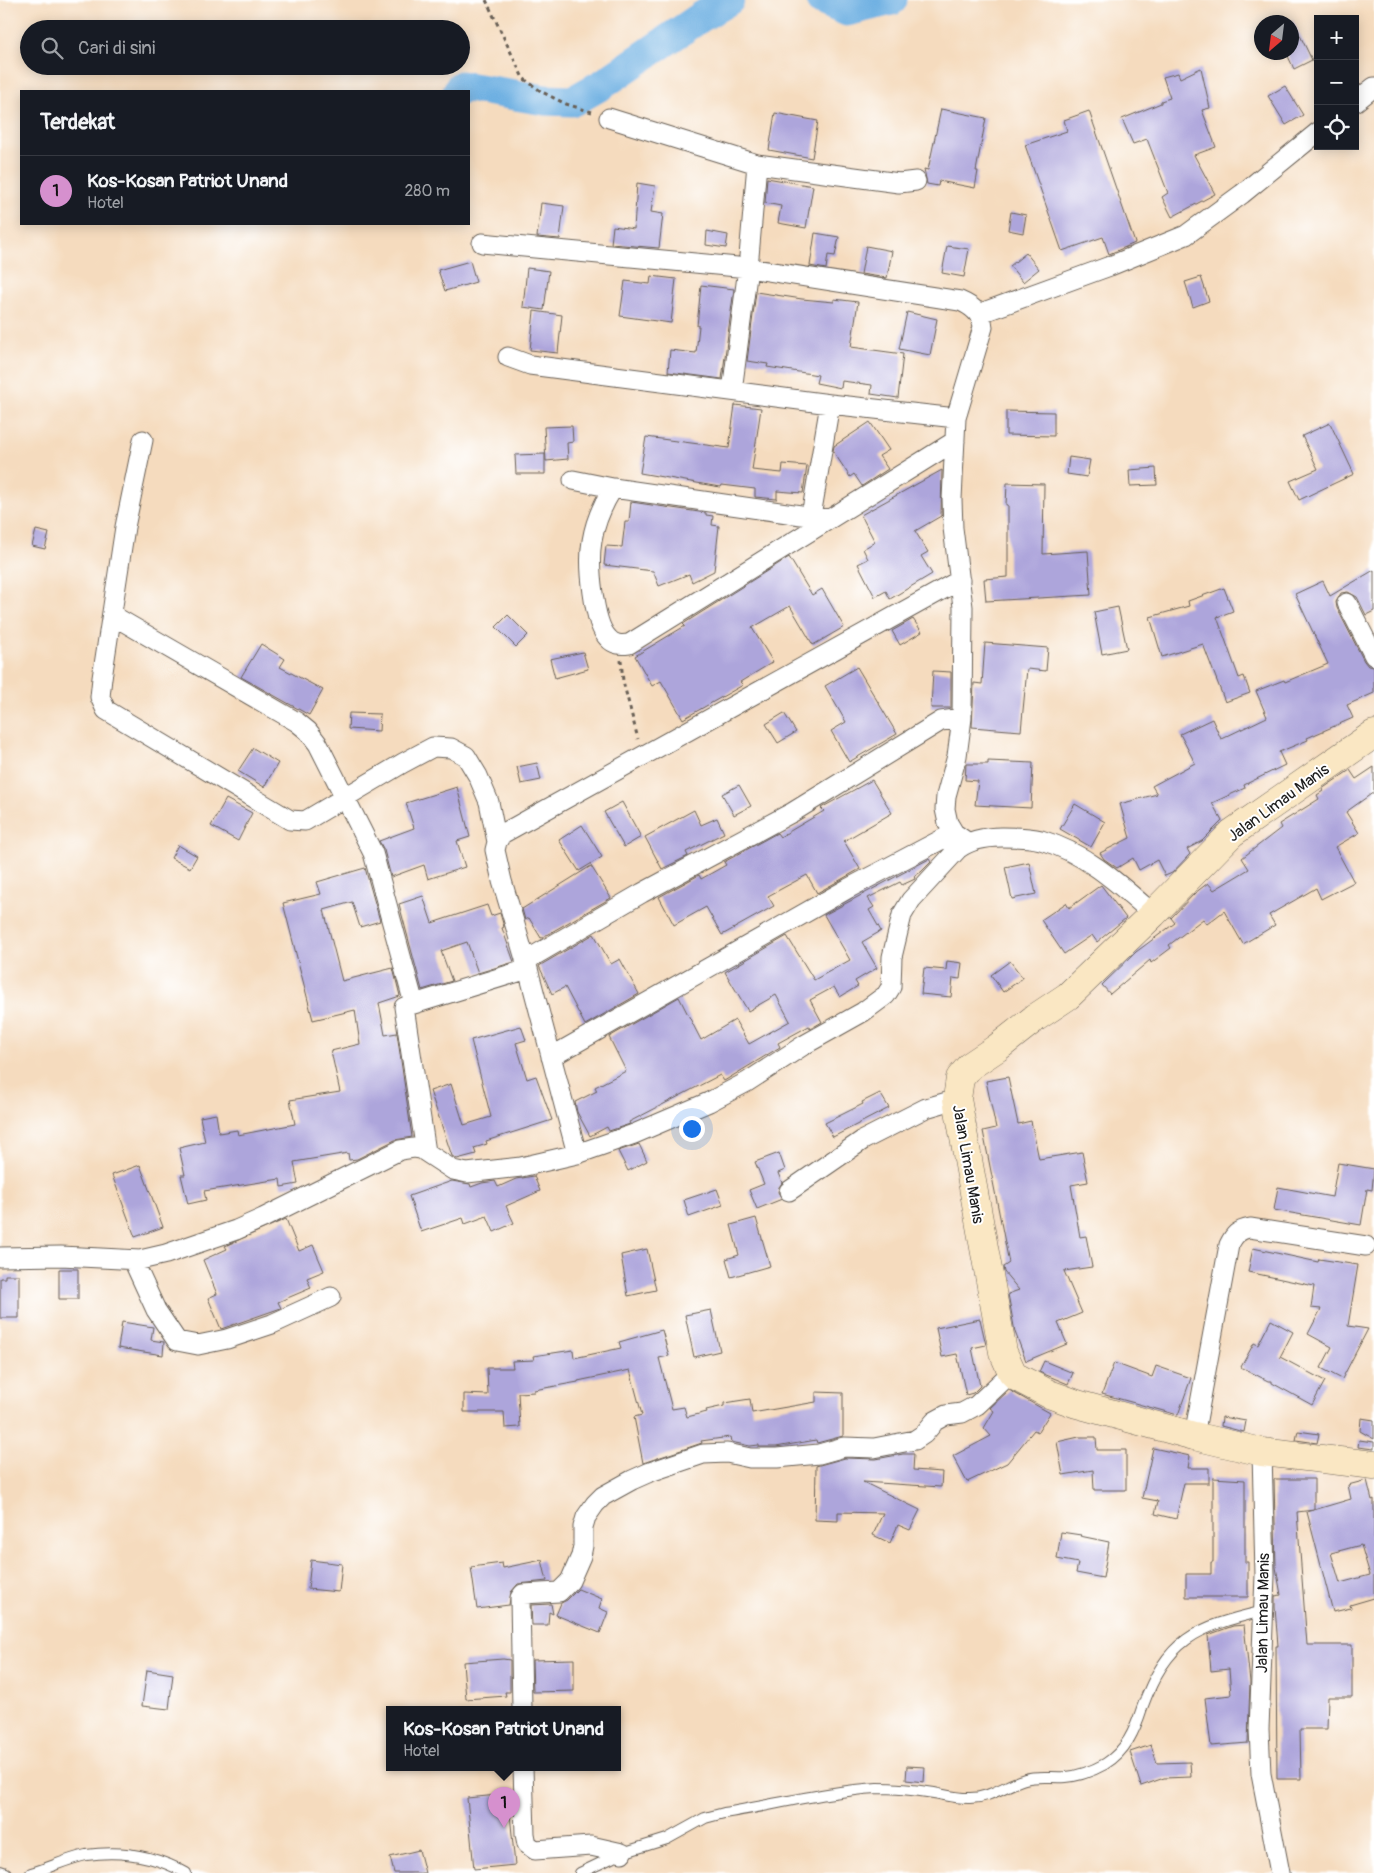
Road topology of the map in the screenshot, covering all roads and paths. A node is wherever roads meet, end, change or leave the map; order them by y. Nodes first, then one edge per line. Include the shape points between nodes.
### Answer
1 (486, 0) edge
2 (1374, 87) edge
3 (1359, 99) edge
4 (608, 118) joint
5 (1314, 135) edge
6 (757, 164) junction
7 (916, 181) dead end
8 (482, 243) dead end
9 (748, 268) junction
10 (978, 314) junction
11 (508, 357) dead end
12 (732, 391) junction
13 (830, 404) junction
14 (956, 418) junction
15 (143, 440) dead end
16 (955, 441) junction
17 (573, 480) dead end
18 (613, 488) junction
19 (820, 518) junction
20 (960, 580) junction
21 (1347, 603) dead end
22 (112, 614) junction
23 (619, 645) junction
24 (1374, 656) edge
25 (962, 718) junction
26 (1374, 734) edge
27 (642, 757) junction
28 (346, 797) junction
29 (961, 837) junction
30 (498, 842) junction
31 (1153, 914) junction
32 (526, 965) junction
33 (414, 1004) junction
34 (551, 1056) junction
35 (957, 1099) junction
36 (426, 1152) junction
37 (577, 1154) junction
38 (789, 1191) dead end
39 (1366, 1246) dead end
40 (0, 1257) edge
41 (133, 1260) junction
42 (331, 1297) dead end
43 (1012, 1372) junction
44 (1194, 1436) junction
45 (1262, 1452) junction
46 (1374, 1465) edge
47 (1264, 1611) junction
48 (522, 1706) edge
49 (523, 1771) edge
50 (622, 1853) junction
51 (0, 1872) edge
52 (6, 1873) edge
53 (31, 1873) edge
54 (186, 1873) edge
55 (580, 1873) edge
56 (1280, 1873) edge

1 - 4 path via 524,78 566,104
2 - 3 street
4 - 6 street
5 - 10 street via 1186,235
6 - 7 street via 898,183
6 - 9 street
8 - 9 street
9 - 10 street via 960,301
9 - 12 street
10 - 14 street via 982,327
11 - 12 street via 530,365
12 - 13 street
13 - 14 street
13 - 19 street
14 - 16 street
15 - 22 street
16 - 19 street
16 - 20 street via 953,528
17 - 18 street
18 - 19 street
18 - 23 street via 596,524 590,557 591,582 603,632
19 - 23 street via 629,644
20 - 25 street via 963,607
20 - 27 street
21 - 24 street
22 - 28 street via 308,730
22 - 28 street via 100,697 106,710 290,820 305,821
23 - 27 path via 623,681
25 - 29 street via 958,756 944,809 948,823
25 - 32 street via 941,721 793,812 642,893
26 - 31 street, Jalan Limau Manis via 1232,833
27 - 30 street via 502,834
28 - 30 street via 433,747 451,748 466,756 478,776 489,802
28 - 33 street via 373,853
29 - 31 street via 1016,837 1040,840 1066,850 1116,880
29 - 34 street via 849,888
29 - 37 street via 958,849 911,900 902,916 892,958 891,987 880,1000 747,1082 708,1102
30 - 32 street via 495,850 502,882
31 - 35 street, Jalan Limau Manis via 1068,996 970,1066 960,1078
32 - 33 street
32 - 34 street
33 - 36 street via 404,1007
34 - 37 street
35 - 38 street via 926,1108 863,1140
35 - 43 street, Jalan Limau Manis via 1003,1352
36 - 37 street via 441,1164 467,1173 521,1167
36 - 41 street via 414,1148 400,1150 236,1230 166,1254
39 - 44 street via 1250,1228 1234,1235 1229,1245
40 - 41 street
41 - 42 street via 156,1310 178,1341 198,1345 272,1324
43 - 44 street via 1032,1387 1049,1394
43 - 48 street via 977,1405 935,1421 915,1440 874,1448 844,1447 819,1454 777,1458 703,1454 650,1472 602,1496 586,1517 581,1556 570,1581 559,1592 524,1594 520,1598
44 - 45 street
45 - 46 street
45 - 47 street, Jalan Limau Manis
47 - 50 lane via 1222,1621 1178,1645 1158,1672 1130,1740 1117,1755 1092,1770 1066,1777 1024,1779 989,1795 970,1798 914,1790 852,1790 705,1818 667,1839
47 - 56 street, Jalan Limau Manis via 1259,1729 1261,1774
49 - 50 street via 527,1844 535,1850 592,1846
50 - 55 lane
51 - 52 lane
53 - 54 lane via 85,1856 112,1853 148,1857

